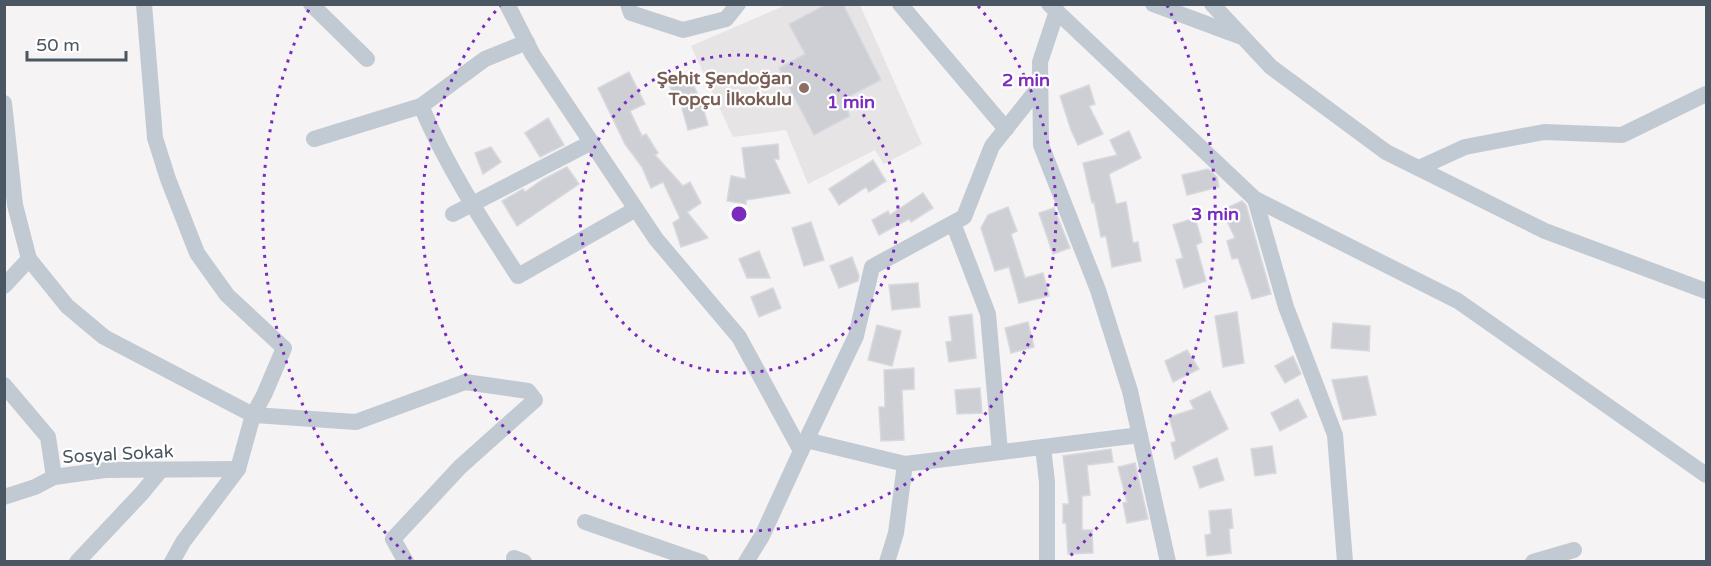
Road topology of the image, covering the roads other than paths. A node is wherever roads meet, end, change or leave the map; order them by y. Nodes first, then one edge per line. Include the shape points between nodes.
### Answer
1 (144, 4) edge
2 (311, 4) edge
3 (507, 4) edge
4 (628, 4) edge
5 (738, 4) edge
6 (900, 4) edge
7 (1153, 4) edge
8 (1212, 4) edge
9 (1053, 8) edge
10 (1243, 38) junction
11 (526, 42) junction
12 (367, 59) dead end
13 (1040, 86) junction
14 (1707, 94) edge
15 (4, 103) edge
16 (421, 106) junction
17 (1006, 129) junction
18 (315, 139) dead end
19 (592, 142) junction
20 (1419, 168) junction
21 (1255, 199) junction
22 (471, 204) junction
23 (636, 209) junction
24 (453, 214) dead end
25 (953, 223) junction
26 (29, 259) junction
27 (4, 286) edge
28 (1707, 291) edge
29 (4, 385) edge
30 (253, 415) junction
31 (1140, 435) junction
32 (804, 446) junction
33 (1043, 447) junction
34 (1000, 452) junction
35 (905, 464) junction
36 (238, 469) junction
37 (161, 470) junction
38 (1707, 475) edge
39 (54, 477) junction
40 (4, 497) edge
41 (585, 522) dead end
42 (1574, 550) dead end
43 (77, 561) edge
44 (172, 561) edge
45 (406, 561) edge
46 (700, 561) edge
47 (746, 561) edge
48 (887, 561) edge
49 (1047, 561) edge
50 (1168, 561) edge
51 (1345, 561) edge
52 (1533, 561) edge

1 - 30 street via 155,138 196,253 226,295 284,348
2 - 12 street
3 - 11 street
4 - 5 street via 632,13 683,30 726,20
6 - 17 street
7 - 10 street
8 - 10 street
9 - 13 street via 1040,62
9 - 21 street
10 - 20 street via 1271,67 1386,152
11 - 16 street via 485,59
11 - 19 street
13 - 17 street
13 - 31 street via 1041,146 1098,290
14 - 20 street via 1622,135 1544,132 1465,147
15 - 26 street via 15,205
16 - 18 street
16 - 22 street
17 - 25 street via 992,146 964,217
19 - 22 street
19 - 23 street
20 - 28 street via 1545,231
21 - 38 street via 1458,301
21 - 51 street via 1286,307 1335,435
22 - 23 street via 519,276
22 - 24 street
23 - 32 street via 656,239 740,337
25 - 32 street via 872,267 856,336
25 - 34 street via 988,314
26 - 27 street
26 - 30 street via 67,306 105,337
29 - 39 street via 48,437
30 - 36 street
30 - 45 street via 357,422 465,382 528,392 535,400 460,467 393,539
31 - 33 street
31 - 50 street
32 - 35 street
32 - 47 street via 762,536
33 - 34 street
33 - 49 street
34 - 35 street
35 - 48 street via 896,533
36 - 37 street, Sosyal Sokak
36 - 44 street
37 - 39 street, Sosyal Sokak via 105,470
37 - 43 street
39 - 40 street, Sosyal Sokak
41 - 46 street
42 - 52 street

